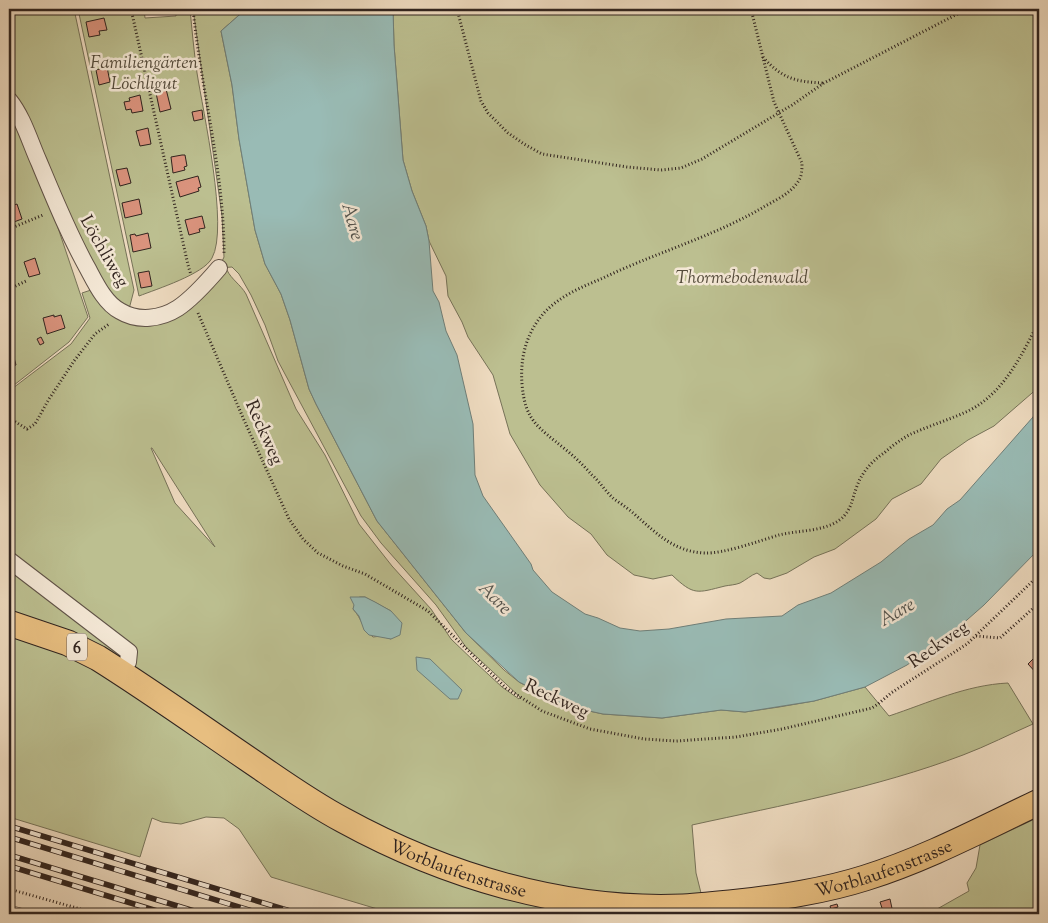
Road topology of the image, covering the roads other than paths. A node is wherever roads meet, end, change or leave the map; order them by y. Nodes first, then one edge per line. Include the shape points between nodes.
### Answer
1 (9, 100) edge
2 (219, 268) road end
3 (9, 560) edge
4 (9, 623) edge
5 (121, 672) junction
6 (1039, 802) edge
7 (9, 909) edge
8 (27, 914) edge

1 - 2 street, Löchliweg via 27,133 73,242 98,288 119,311 135,318 151,319 178,308
3 - 5 street via 129,652 128,662
4 - 5 main road, Worblaufenstrasse / 6 via 68,643
5 - 6 main road, Worblaufenstrasse / 6 via 294,791 391,846 502,886 585,901 681,907 780,898 825,889 914,860
7 - 8 lane

